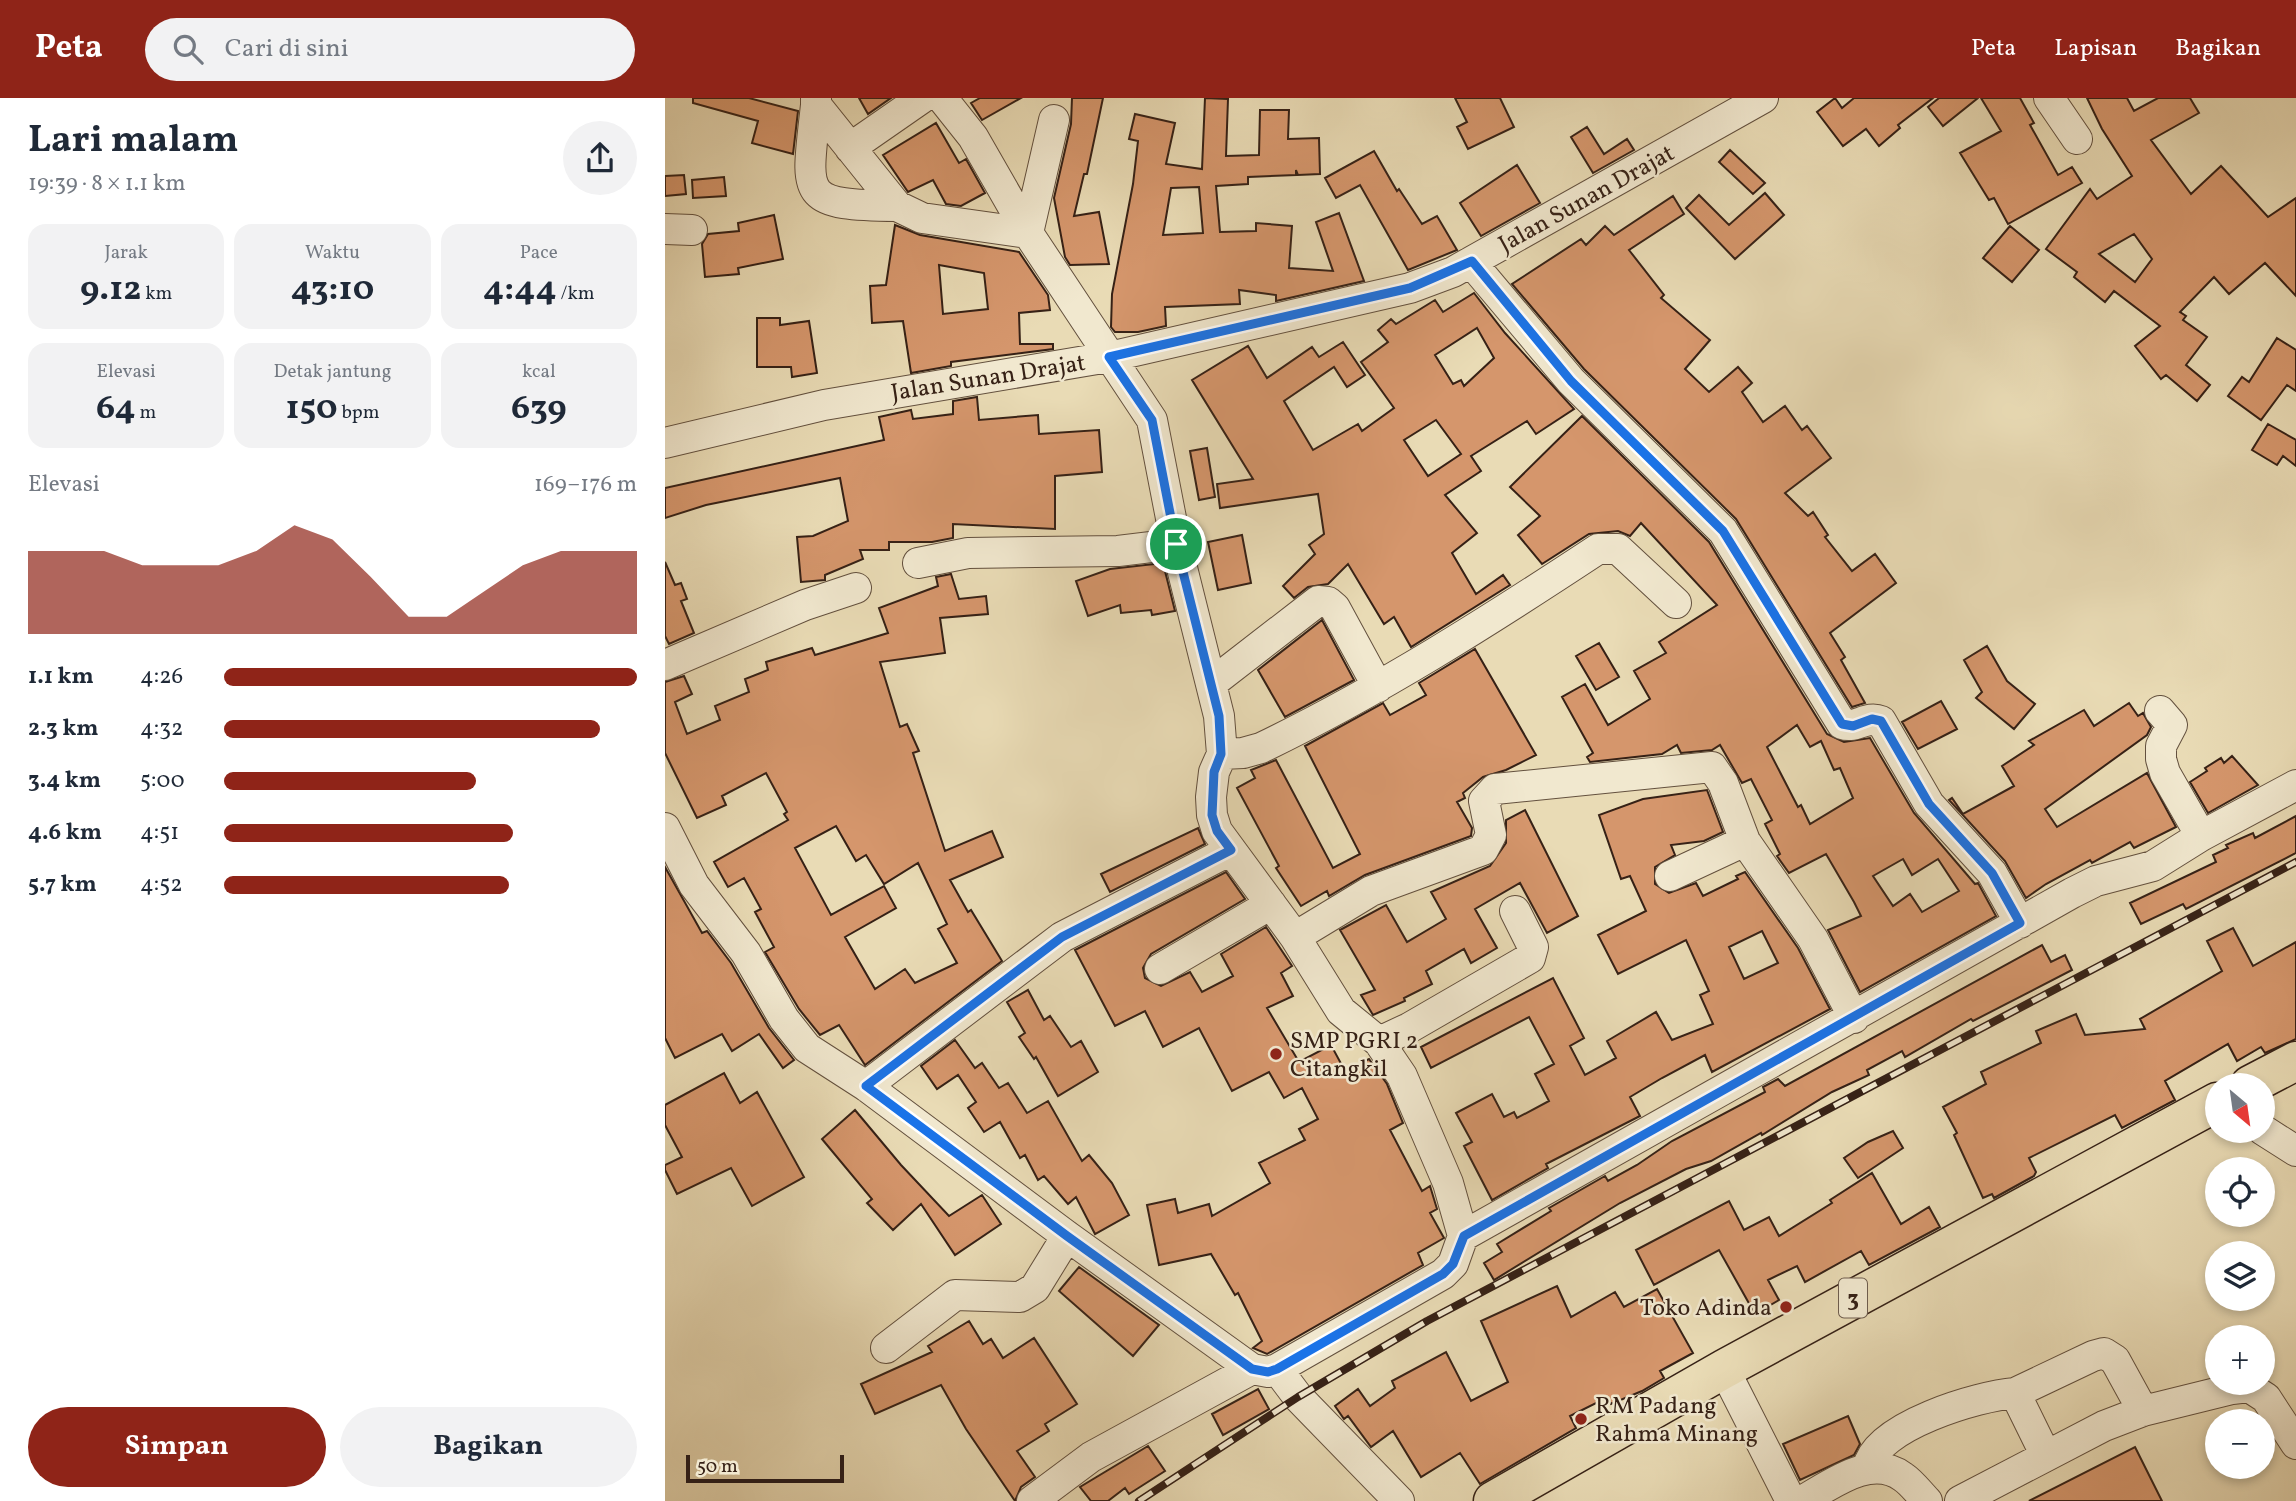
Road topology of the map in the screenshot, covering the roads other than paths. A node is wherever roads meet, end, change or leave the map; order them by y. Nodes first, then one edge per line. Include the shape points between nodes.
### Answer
1 (922, 98) edge
2 (942, 98) edge
3 (2049, 98) edge
4 (1760, 99) edge
5 (816, 102) edge
6 (1054, 120) dead end
7 (2077, 139) dead end
8 (850, 148) junction
9 (897, 206) junction
10 (1028, 233) junction
11 (1472, 261) junction
12 (1109, 357) junction
13 (665, 443) edge
14 (1176, 544) junction
15 (918, 563) dead end
16 (856, 588) dead end
17 (1676, 603) dead end
18 (665, 665) edge
19 (1212, 683) junction
20 (1378, 687) junction
21 (2159, 711) dead end
22 (1221, 754) junction
23 (2296, 785) edge
24 (665, 828) edge
25 (2201, 835) junction
26 (1745, 841) junction
27 (1231, 850) junction
28 (1670, 876) dead end
29 (1271, 904) junction
30 (1515, 912) dead end
31 (2020, 923) junction
32 (1295, 937) junction
33 (1160, 969) dead end
34 (1854, 1018) junction
35 (1379, 1042) junction
36 (2296, 1061) edge
37 (2273, 1073) edge
38 (866, 1086) junction
39 (2205, 1111) edge
40 (2275, 1138) edge
41 (2296, 1151) edge
42 (1067, 1236) junction
43 (1464, 1236) junction
44 (886, 1348) dead end
45 (1264, 1369) junction
46 (1724, 1369) junction
47 (2015, 1393) junction
48 (2143, 1411) junction
49 (2296, 1444) edge
50 (2046, 1456) junction
51 (1868, 1467) junction
52 (1845, 1491) edge
53 (1511, 1497) edge
54 (1032, 1501) edge
55 (1399, 1501) edge
56 (1791, 1501) edge
57 (1802, 1501) edge
58 (1927, 1501) edge
59 (1960, 1501) edge

1 - 8 street
2 - 10 street via 973,137
3 - 7 street
4 - 11 street, Jalan Sunan Drajat
5 - 8 street
5 - 9 street via 811,184 824,200 843,205
6 - 10 street
8 - 9 street
9 - 10 street via 922,218
10 - 12 street
11 - 12 street, Jalan Sunan Drajat via 1410,288
11 - 31 street via 1571,381 1723,531 1842,724 1881,721 1929,804 1992,873
12 - 13 street, Jalan Sunan Drajat via 824,405
12 - 14 street via 1152,420
14 - 15 street via 1118,551 968,553
14 - 19 street
16 - 18 street
17 - 20 street via 1618,549 1598,549
19 - 20 street via 1318,601 1335,608
19 - 22 street
20 - 22 street via 1261,748
21 - 25 street via 2172,725 2161,746 2165,773
22 - 27 street via 1214,772 1212,815
23 - 25 street
24 - 38 street via 694,885 746,953 796,1035 807,1048
25 - 31 street via 2153,866 2096,881
26 - 28 street
26 - 32 street via 1723,783 1712,767 1495,789 1483,800 1491,835 1483,850 1371,891
26 - 34 street via 1813,939
27 - 29 street
27 - 38 street via 1062,937
29 - 32 street
29 - 33 street
30 - 35 street via 1533,947 1530,958
31 - 34 street
32 - 35 street via 1341,1011
34 - 43 street
35 - 43 street via 1391,1057 1448,1183
36 - 37 highway
38 - 42 street
39 - 46 highway, 3
40 - 41 street
42 - 44 street via 1035,1288 1020,1297 955,1295
42 - 45 street
43 - 45 street via 1453,1264 1443,1274
45 - 54 street via 1091,1457
45 - 55 street via 1298,1396
46 - 53 highway, 3
46 - 56 street
47 - 48 street via 2104,1353 2115,1360
47 - 50 street
47 - 51 street via 1977,1398 1889,1437 1870,1458
48 - 49 street via 2249,1387 2266,1398
48 - 50 street
50 - 59 street
51 - 52 street
51 - 58 street via 1903,1477
52 - 57 street

